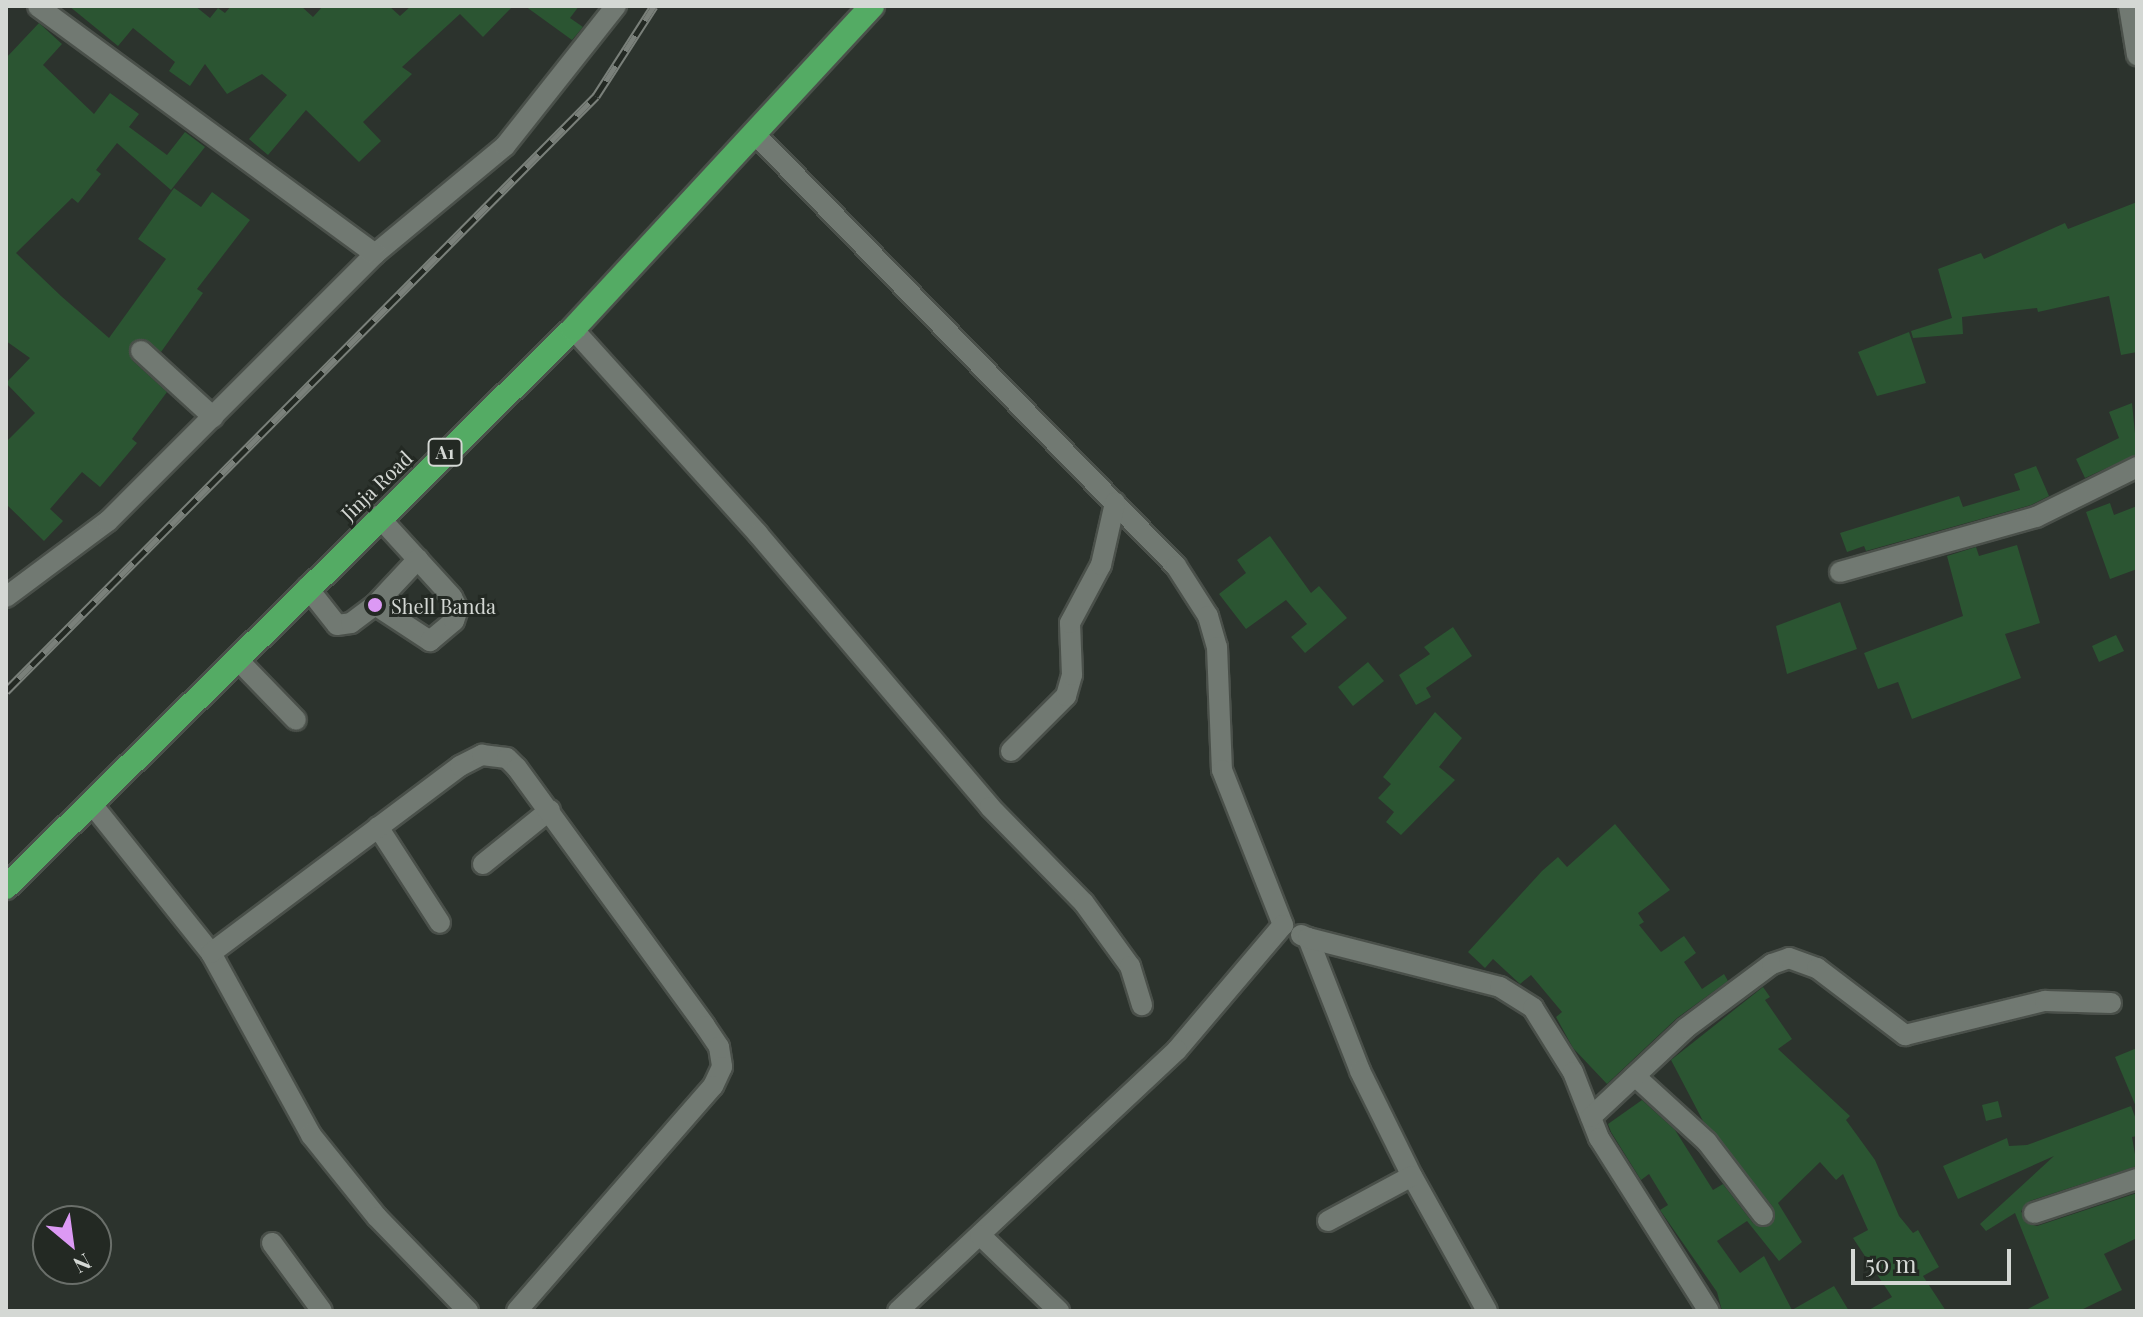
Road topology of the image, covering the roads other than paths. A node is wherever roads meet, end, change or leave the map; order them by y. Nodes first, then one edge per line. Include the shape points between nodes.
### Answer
1 (38, 6) edge
2 (616, 6) edge
3 (872, 6) edge
4 (2129, 6) edge
5 (2137, 55) edge
6 (755, 134) junction
7 (375, 254) junction
8 (573, 329) junction
9 (141, 351) dead end
10 (213, 417) junction
11 (2137, 467) edge
12 (1115, 503) junction
13 (378, 516) junction
14 (418, 559) junction
15 (1840, 572) dead end
16 (307, 587) junction
17 (6, 597) edge
18 (375, 605) junction
19 (236, 658) junction
20 (296, 720) dead end
21 (1011, 751) dead end
22 (91, 803) junction
23 (550, 810) junction
24 (378, 827) junction
25 (483, 864) dead end
26 (6, 887) edge
27 (440, 923) dead end
28 (1283, 925) junction
29 (1308, 938) junction
30 (211, 953) junction
31 (2111, 1003) dead end
32 (1142, 1005) dead end
33 (1635, 1076) junction
34 (1591, 1117) junction
35 (1412, 1176) junction
36 (2137, 1179) edge
37 (2034, 1213) dead end
38 (1763, 1215) dead end
39 (1328, 1221) dead end
40 (980, 1235) junction
41 (272, 1243) dead end
42 (322, 1311) edge
43 (468, 1311) edge
44 (517, 1311) edge
45 (898, 1311) edge
46 (1059, 1311) edge
47 (1487, 1311) edge
48 (1709, 1311) edge

1 - 7 street
2 - 7 street via 505,146
3 - 6 highway, Jinja Road / A1
4 - 5 street
6 - 8 highway, Jinja Road / A1
6 - 12 street
7 - 10 street
8 - 13 highway, Jinja Road / A1
8 - 32 street via 758,534 990,807 1084,903 1130,966
9 - 10 street
10 - 17 street via 108,521
11 - 15 street via 2036,517
12 - 21 street via 1101,565 1070,623 1072,675 1066,696
12 - 28 street via 1176,566 1208,616 1217,647 1222,770
13 - 14 street
13 - 16 highway, Jinja Road / A1
14 - 18 street
14 - 18 street via 452,597 458,609 454,621 436,638 423,640
16 - 18 street via 337,625 351,623
16 - 19 highway, Jinja Road / A1
19 - 20 street
19 - 22 highway, Jinja Road / A1
22 - 26 highway, Jinja Road / A1
22 - 30 street
23 - 24 street via 507,758 482,755
23 - 25 street
23 - 44 street via 705,1026 719,1047 722,1067 713,1086
24 - 27 street
24 - 30 street
28 - 29 street
28 - 40 street via 1177,1050
29 - 34 street via 1513,992 1550,1034
29 - 35 street via 1360,1071
30 - 43 street via 311,1135 377,1217
31 - 33 street via 2045,1001 1905,1035 1817,968 1789,958 1746,982
33 - 34 street
33 - 38 street via 1707,1142
34 - 48 street via 1629,1188
35 - 39 street
35 - 47 street
36 - 37 street
40 - 45 street
40 - 46 street
41 - 42 street

